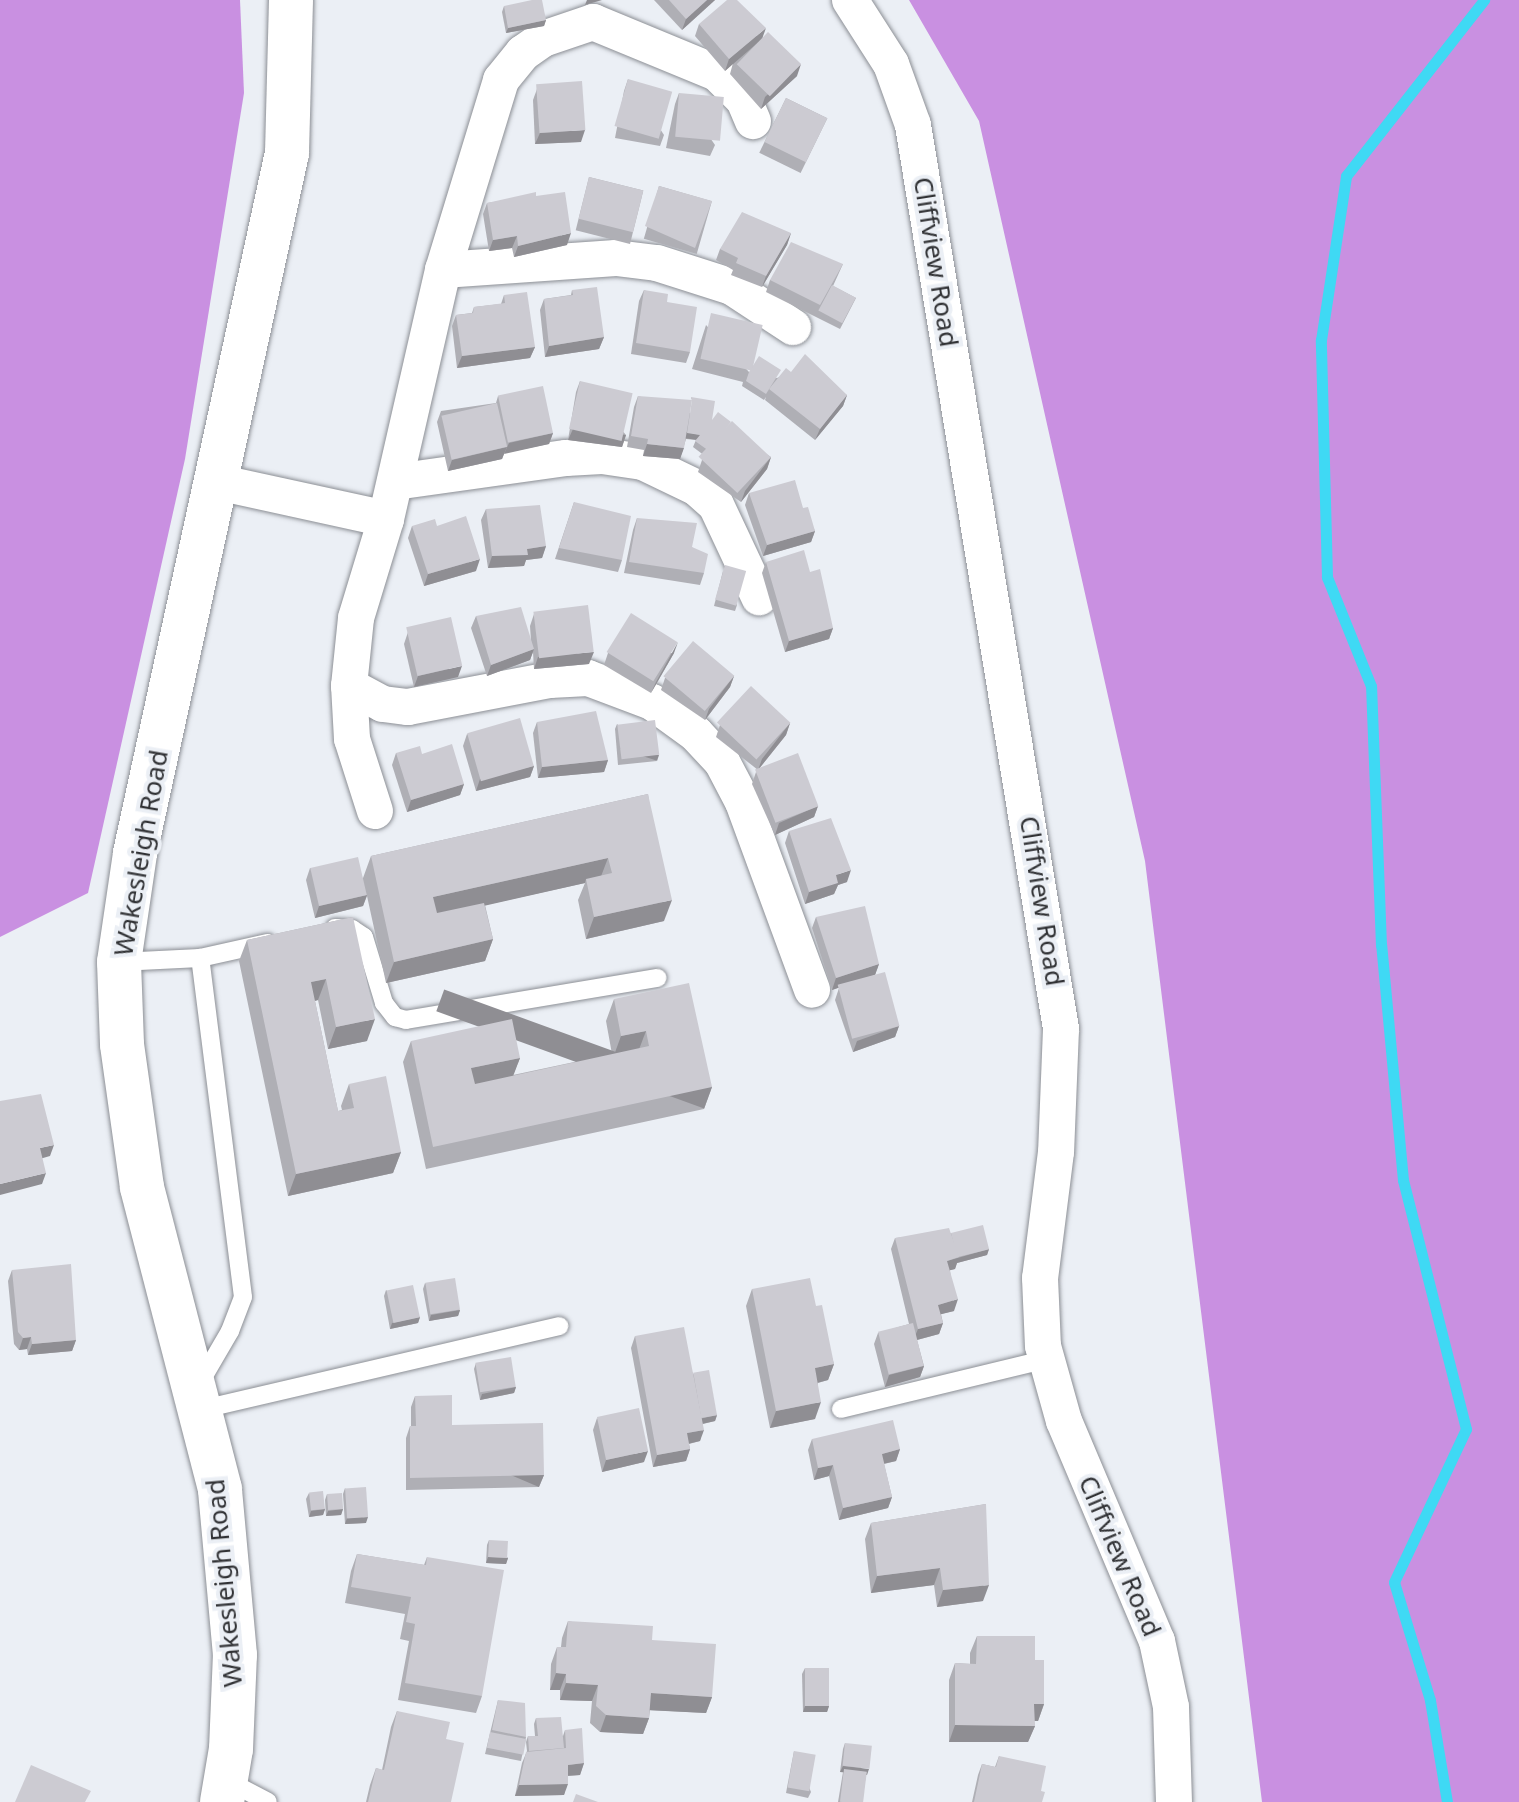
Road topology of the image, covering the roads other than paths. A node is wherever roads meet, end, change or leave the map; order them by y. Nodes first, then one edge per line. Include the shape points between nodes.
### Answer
1 (291, 0) edge
2 (850, 0) edge
3 (753, 121) dead end
4 (443, 270) junction
5 (793, 327) dead end
6 (217, 482) junction
7 (395, 482) junction
8 (386, 519) junction
9 (759, 597) dead end
10 (349, 686) junction
11 (375, 811) dead end
12 (320, 931) edge
13 (290, 938) edge
14 (200, 958) junction
15 (119, 962) junction
16 (658, 978) dead end
17 (812, 990) dead end
18 (559, 1326) dead end
19 (1047, 1359) junction
20 (197, 1401) junction
21 (841, 1409) dead end
22 (224, 1791) edge
23 (268, 1802) edge
24 (1174, 1802) edge

1 - 6 main road, Wakesleigh Road via 287,153
2 - 19 street, Cliffview Road via 891,64 913,125 1059,1014 1056,1152 1040,1278
3 - 4 street via 744,100 717,73 615,28 593,22 543,39 511,66 490,102
4 - 5 street via 616,258 657,263 732,287
4 - 7 street
6 - 8 street
6 - 15 main road, Wakesleigh Road via 135,853
7 - 8 street
7 - 9 street via 566,458 643,462 686,482 716,505 730,525
8 - 10 street via 356,618
10 - 11 street via 352,739
10 - 17 street via 383,704 408,707 550,680 588,678 652,702 696,734 722,762 743,802
12 - 16 lane via 352,929 364,937 384,1003 395,1017 406,1020
13 - 14 lane
14 - 15 lane
14 - 20 lane via 243,1297
15 - 20 main road, Wakesleigh Road via 122,1044 142,1187
18 - 20 lane
19 - 21 lane
19 - 24 street, Cliffview Road via 1096,1503 1157,1641 1171,1707
20 - 22 main road, Wakesleigh Road via 220,1489 235,1655
22 - 23 lane

